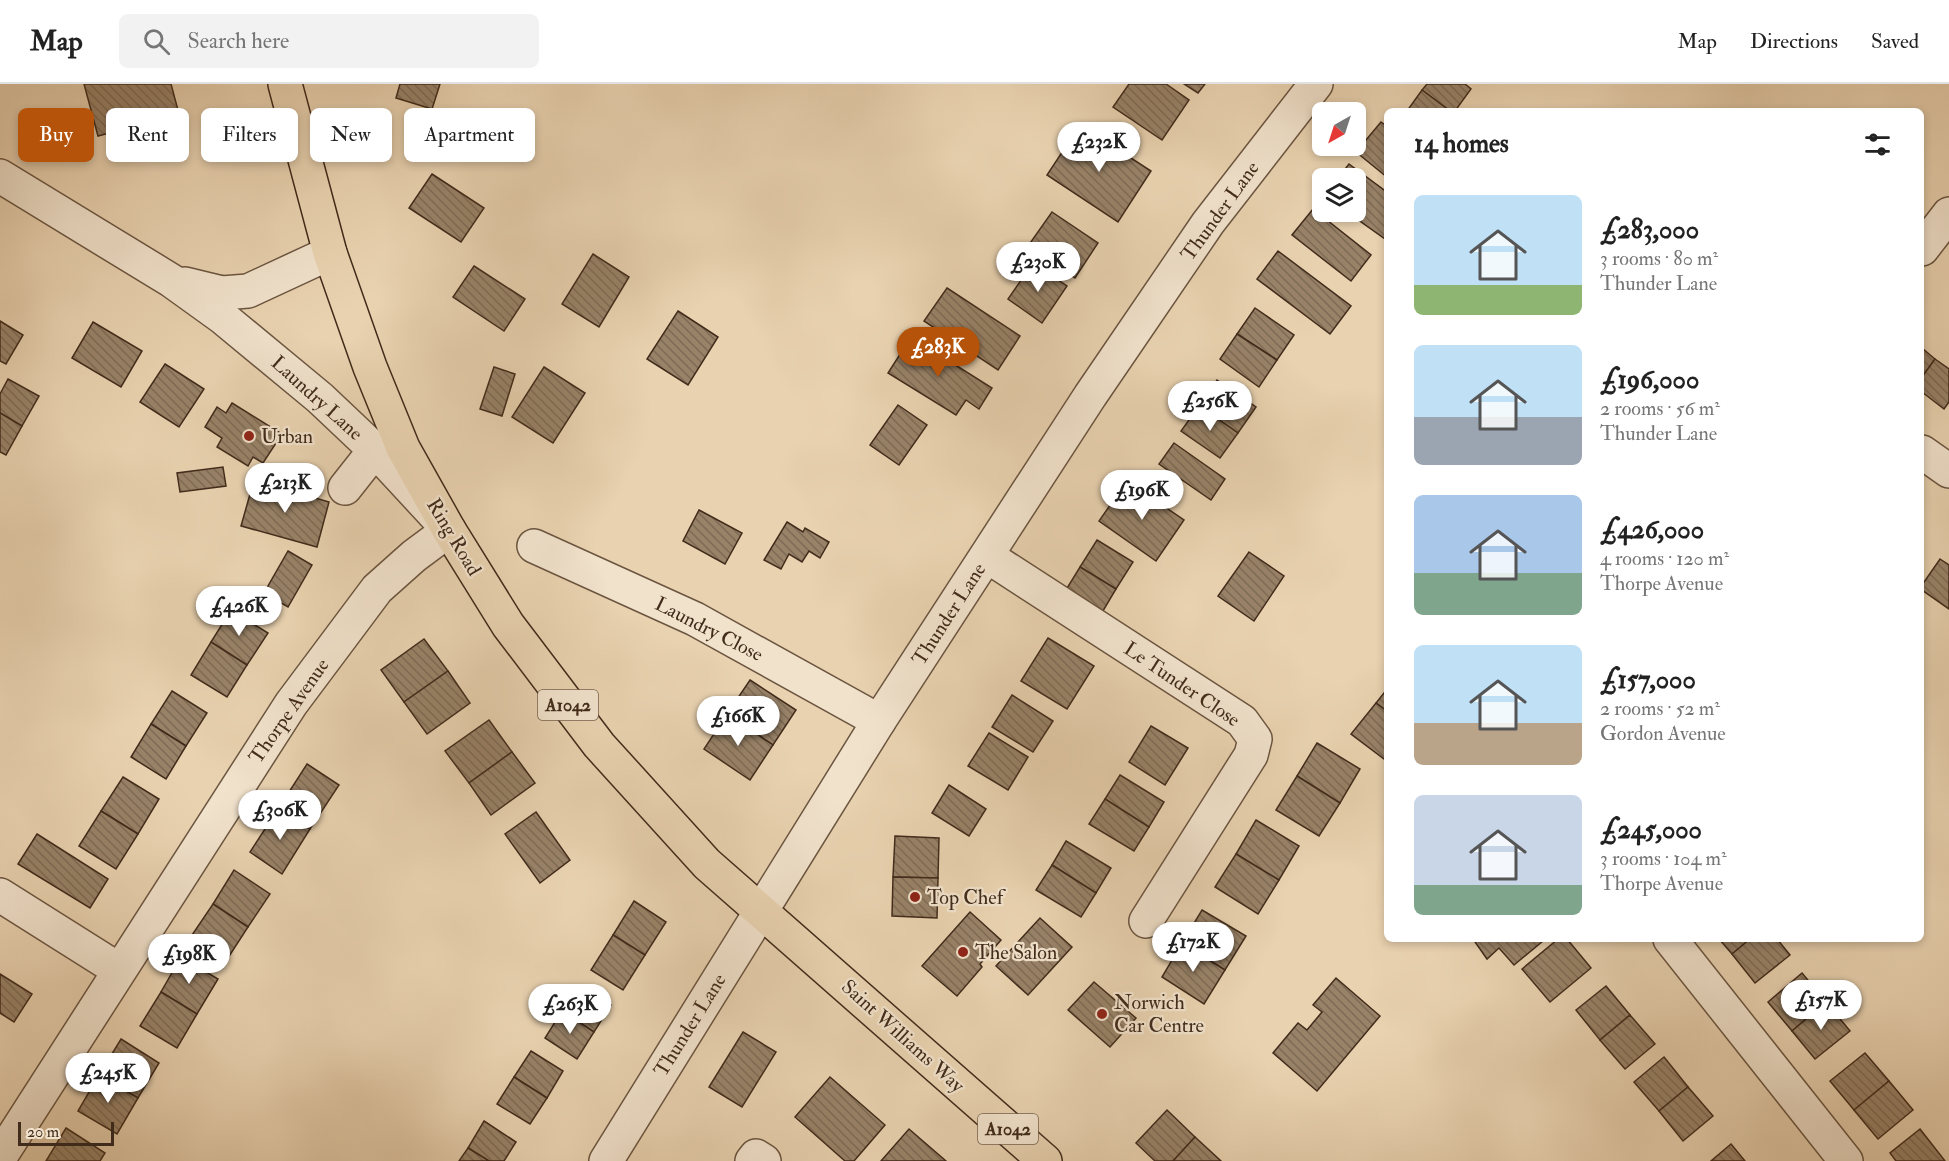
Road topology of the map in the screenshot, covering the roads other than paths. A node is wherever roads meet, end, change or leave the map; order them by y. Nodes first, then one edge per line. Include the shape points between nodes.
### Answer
1 (285, 84) edge
2 (1316, 84) edge
3 (0, 176) edge
4 (1949, 214) edge
5 (1924, 246) edge
6 (330, 253) junction
7 (172, 281) junction
8 (375, 450) junction
9 (1924, 453) edge
10 (1949, 471) edge
11 (345, 488) dead end
12 (449, 530) junction
13 (534, 546) dead end
14 (987, 556) junction
15 (879, 721) junction
16 (0, 895) edge
17 (760, 912) junction
18 (1146, 921) dead end
19 (1672, 942) edge
20 (119, 970) junction
21 (0, 1157) edge
22 (613, 1159) edge
23 (752, 1161) edge
24 (764, 1161) edge
25 (1045, 1161) edge
26 (1846, 1161) edge

1 - 6 highway, Ring Road / A1042
2 - 14 street, Thunder Lane via 1208,224
3 - 7 street, Laundry Lane
4 - 5 street
6 - 7 street, Laundry Lane via 248,291 222,293
6 - 12 highway, Ring Road / A1042 via 403,448
7 - 8 street, Laundry Lane via 270,355
8 - 11 street
8 - 12 street, Laundry Lane
9 - 10 street
12 - 17 highway, Ring Road / A1042 via 508,626 599,745 707,864
12 - 20 street, Thorpe Avenue via 377,589 297,695
13 - 15 street, Laundry Close via 695,619
14 - 15 street, Thunder Lane
14 - 18 street, Le Tunder Close via 1242,721 1255,738 1251,755
15 - 17 street, Thunder Lane
16 - 20 street
17 - 22 street, Thunder Lane
17 - 25 highway, Saint Williams Way / A1042
19 - 26 street
20 - 21 street, Thorpe Avenue
23 - 24 street via 756,1156

